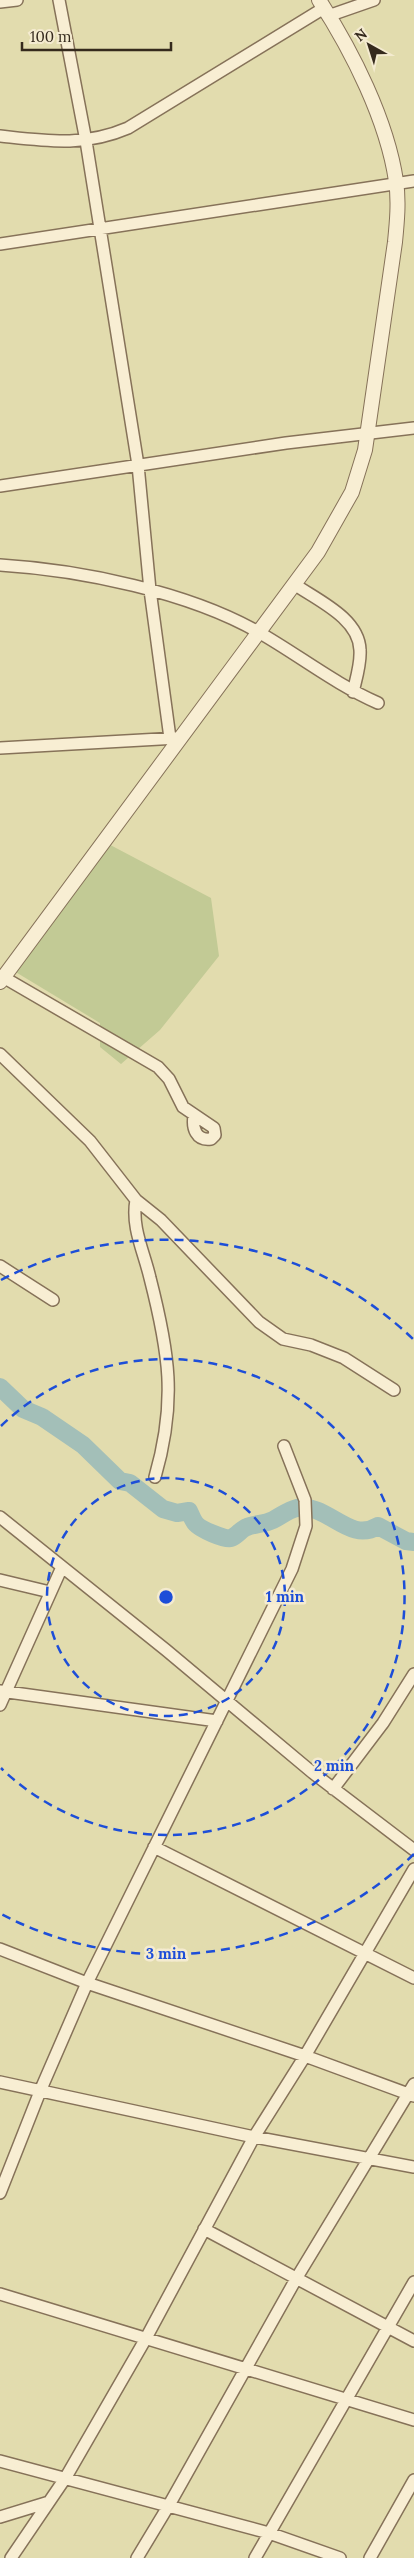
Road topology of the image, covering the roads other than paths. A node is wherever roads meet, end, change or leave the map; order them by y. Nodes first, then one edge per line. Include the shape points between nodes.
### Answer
1 (17, 0) edge
2 (59, 0) edge
3 (374, 0) edge
4 (0, 2) edge
5 (324, 8) edge
6 (0, 136) edge
7 (86, 141) junction
8 (414, 180) edge
9 (396, 184) junction
10 (100, 229) junction
11 (0, 244) edge
12 (414, 428) edge
13 (367, 433) junction
14 (138, 465) junction
15 (0, 486) edge
16 (0, 564) edge
17 (294, 584) junction
18 (150, 590) junction
19 (259, 632) junction
20 (353, 692) junction
21 (378, 704) dead end
22 (175, 738) junction
23 (0, 748) edge
24 (2, 979) edge
25 (0, 1054) edge
26 (194, 1116) dead end
27 (136, 1200) junction
28 (0, 1266) edge
29 (53, 1300) dead end
30 (394, 1390) dead end
31 (284, 1446) dead end
32 (155, 1476) dead end
33 (0, 1516) edge
34 (62, 1567) junction
35 (0, 1580) edge
36 (50, 1592) junction
37 (414, 1674) edge
38 (2, 1692) edge
39 (226, 1700) junction
40 (0, 1705) edge
41 (217, 1722) junction
42 (334, 1789) junction
43 (154, 1847) junction
44 (414, 1850) edge
45 (414, 1869) edge
46 (0, 1949) edge
47 (366, 1952) junction
48 (414, 1978) edge
49 (87, 1983) junction
50 (305, 2056) junction
51 (0, 2082) edge
52 (41, 2089) junction
53 (412, 2091) edge
54 (254, 2137) junction
55 (371, 2158) junction
56 (414, 2167) edge
57 (0, 2193) edge
58 (204, 2230) junction
59 (296, 2279) junction
60 (414, 2282) edge
61 (0, 2294) edge
62 (390, 2327) junction
63 (145, 2340) junction
64 (414, 2341) edge
65 (246, 2369) junction
66 (347, 2400) junction
67 (414, 2420) edge
68 (0, 2461) edge
69 (66, 2477) junction
70 (414, 2480) edge
71 (49, 2502) junction
72 (169, 2505) junction
73 (0, 2518) edge
74 (269, 2533) junction
75 (10, 2558) edge
76 (137, 2558) edge
77 (255, 2558) edge
78 (340, 2558) edge
79 (372, 2558) edge

1 - 4 street
2 - 7 street
3 - 5 street
5 - 7 street via 128,128 108,137
5 - 9 street via 385,133
6 - 7 street via 73,143
7 - 10 street
8 - 9 street
9 - 10 street
9 - 13 street via 398,218
10 - 11 street
10 - 14 street
12 - 13 street
13 - 14 street
13 - 17 street via 352,492 330,535
14 - 15 street
14 - 18 street
16 - 18 street via 43,568
17 - 19 street
17 - 20 street via 333,611 354,631 360,652
18 - 19 street via 205,608
18 - 22 street
19 - 20 street
19 - 22 street
20 - 21 street
22 - 23 street
22 - 24 street
24 - 26 street via 158,1067 170,1079 182,1106
25 - 27 street via 80,1131
27 - 30 street via 161,1220 249,1313 274,1333 283,1339 311,1345 344,1358
27 - 32 street via 135,1224 165,1337 169,1376 167,1427
28 - 29 street
31 - 39 street via 303,1492 306,1526 292,1569 266,1626
33 - 34 street
34 - 36 street
34 - 39 street
35 - 36 street
36 - 38 street
37 - 42 street
38 - 40 street
38 - 41 street
39 - 41 street
39 - 42 street
41 - 43 street
42 - 44 street
43 - 47 street
43 - 49 street
45 - 47 street
46 - 49 street
47 - 48 street
47 - 50 street
49 - 50 street
49 - 52 street
50 - 53 street
50 - 54 street
51 - 52 street
52 - 54 street
52 - 57 street
53 - 55 street
54 - 55 street
54 - 58 street
55 - 56 street
55 - 59 street
58 - 59 street
58 - 63 street
59 - 62 street
59 - 65 street
60 - 62 street
61 - 63 street
62 - 64 street
62 - 66 street
63 - 65 street
63 - 69 street
65 - 66 street
65 - 72 street
66 - 67 street
66 - 74 street
68 - 69 street
69 - 71 street
69 - 72 street
70 - 79 street
71 - 73 street
71 - 75 street
72 - 74 street
72 - 76 street
74 - 77 street
74 - 78 street

